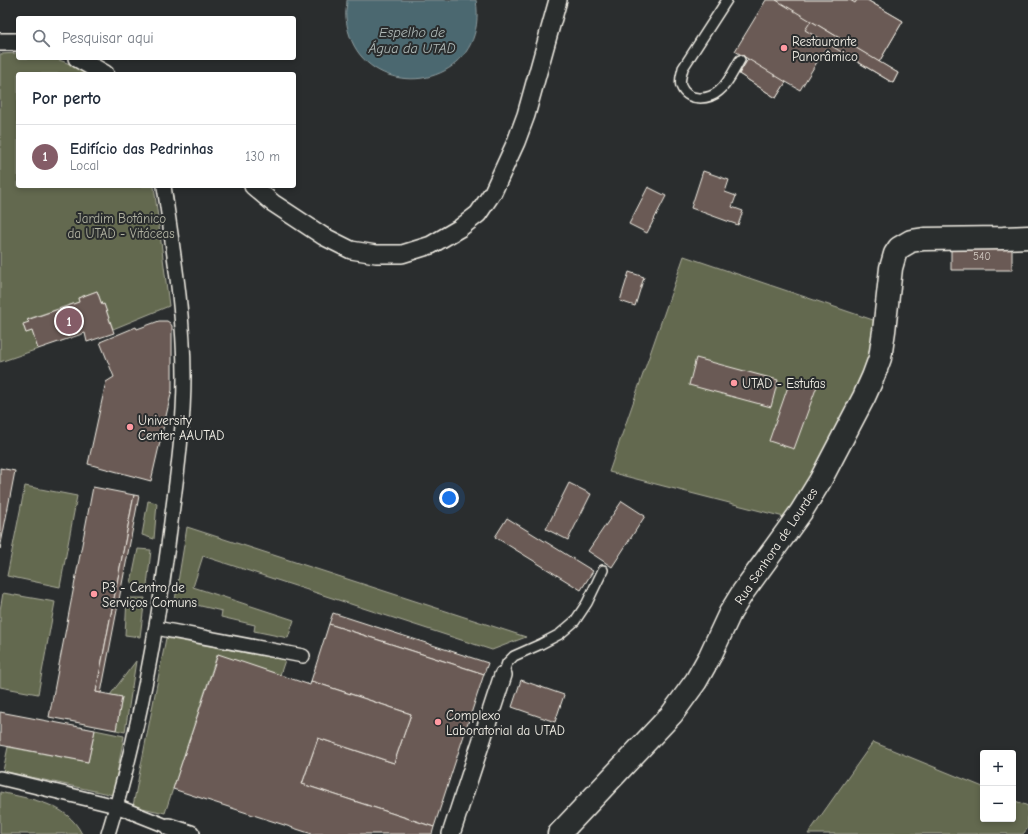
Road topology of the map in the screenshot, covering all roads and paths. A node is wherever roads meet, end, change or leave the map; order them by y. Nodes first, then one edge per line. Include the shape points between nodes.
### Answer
1 (558, 0) edge
2 (727, 0) edge
3 (0, 42) edge
4 (16, 42) edge
5 (80, 60) edge
6 (740, 60) dead end
7 (102, 72) edge
8 (164, 188) edge
9 (256, 188) edge
10 (1028, 237) edge
11 (603, 570) dead end
12 (156, 628) junction
13 (303, 656) dead end
14 (502, 675) joint
15 (0, 778) edge
16 (116, 806) junction
17 (168, 826) joint
18 (108, 834) edge
19 (191, 834) edge
20 (451, 834) edge
21 (559, 834) edge

1 - 9 street via 516,142 493,192 478,214 460,228 431,245 402,254 376,254 351,250 323,236
2 - 6 lane via 684,68 681,86 691,97 708,97 719,92
3 - 4 street
5 - 7 street
8 - 12 street via 180,304 184,376 174,500
10 - 21 street, Rua Senhora de Lourdes via 924,239 911,241 899,248 891,268 880,358 864,397 820,481 801,512 743,592 696,680 667,719
11 - 14 lane via 575,621 560,634 514,656 507,662
12 - 13 street
12 - 16 street via 132,746
14 - 20 street
15 - 16 street
16 - 17 street
16 - 18 street
17 - 19 street

